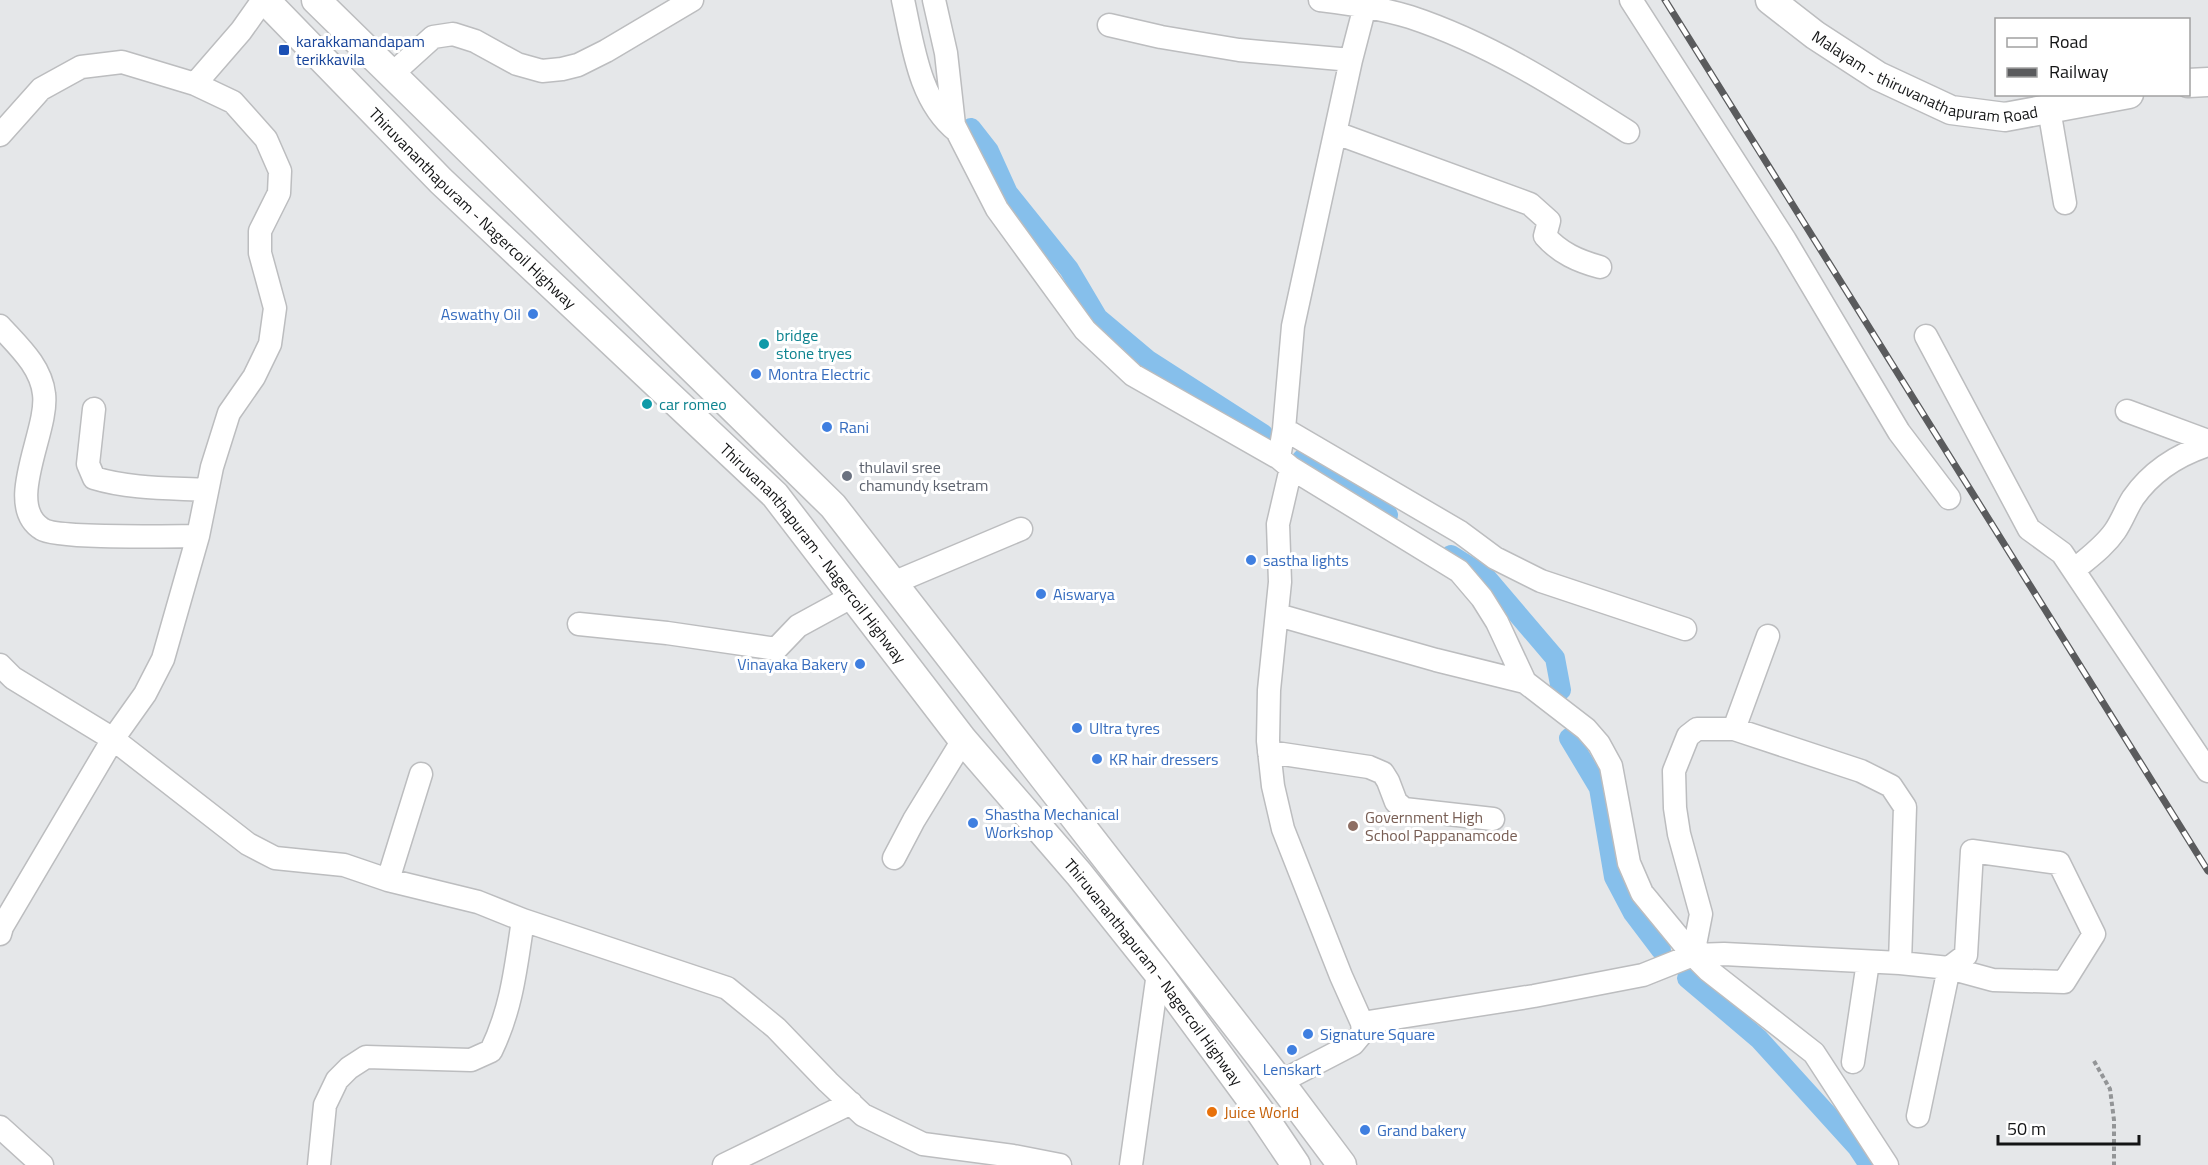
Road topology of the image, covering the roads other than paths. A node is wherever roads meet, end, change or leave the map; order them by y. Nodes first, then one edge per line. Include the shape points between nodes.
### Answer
1 (264, 0) edge
2 (316, 0) edge
3 (692, 0) edge
4 (903, 0) edge
5 (934, 0) edge
6 (1320, 0) edge
7 (1631, 0) edge
8 (1770, 0) edge
9 (1364, 3) edge
10 (1109, 25) dead end
11 (1351, 60) junction
12 (391, 75) junction
13 (2208, 82) edge
14 (2190, 83) edge
15 (195, 84) junction
16 (2118, 96) edge
17 (2049, 109) junction
18 (958, 132) junction
19 (1628, 132) dead end
20 (1336, 133) junction
21 (0, 135) edge
22 (2066, 203) dead end
23 (1600, 267) dead end
24 (0, 326) edge
25 (1926, 336) dead end
26 (94, 409) dead end
27 (2127, 411) dead end
28 (1284, 429) junction
29 (2208, 443) edge
30 (1285, 463) junction
31 (207, 490) junction
32 (1949, 498) dead end
33 (1022, 529) dead end
34 (198, 536) junction
35 (2074, 570) junction
36 (893, 583) junction
37 (853, 596) junction
38 (1278, 615) junction
39 (579, 624) dead end
40 (1685, 628) dead end
41 (1768, 636) dead end
42 (0, 665) edge
43 (1525, 682) junction
44 (1734, 729) junction
45 (113, 740) junction
46 (963, 740) junction
47 (1269, 752) junction
48 (2208, 771) edge
49 (421, 774) dead end
50 (1493, 819) dead end
51 (894, 858) dead end
52 (388, 880) junction
53 (524, 920) junction
54 (1, 929) edge
55 (1693, 955) junction
56 (1868, 962) junction
57 (1900, 963) junction
58 (1949, 968) junction
59 (1158, 973) junction
60 (1362, 1023) junction
61 (1853, 1062) dead end
62 (1281, 1082) junction
63 (851, 1103) junction
64 (1918, 1116) dead end
65 (0, 1127) edge
66 (42, 1165) edge
67 (319, 1165) edge
68 (724, 1165) edge
69 (1060, 1165) edge
70 (1131, 1165) edge
71 (1296, 1165) edge
72 (1342, 1165) edge
73 (1887, 1165) edge

1 - 15 street
1 - 37 main road, Thiruvananthapuram - Nagercoil Highway via 441,181 775,495
2 - 12 main road, Thiruvananthapuram - Nagercoil Highway
3 - 12 street via 606,51 562,69 543,71 518,64 475,40 453,34 433,37
4 - 18 street via 925,87 937,112
5 - 18 street
6 - 9 street
7 - 32 street via 1785,240 1899,432
8 - 17 main road, Malayam - thiruvanathapuram Road via 1878,76 1951,110 2005,117
9 - 11 street
9 - 19 street via 1484,47 1550,82
10 - 11 street via 1239,50
11 - 20 street
12 - 36 main road, Thiruvananthapuram - Nagercoil Highway via 833,506
13 - 14 main road
15 - 21 street via 123,62 81,67 41,89
15 - 31 street via 232,102 266,139 280,171 279,193 260,231 260,253 274,308 270,344 254,377 229,413
16 - 17 main road, Malayam - thiruvanathapuram Road
17 - 22 street
18 - 30 street via 997,209 1085,330 1133,375
20 - 23 street via 1530,204 1549,220 1545,236 1552,243 1567,255
20 - 28 street via 1293,326
24 - 34 street via 39,373 45,396 25,495 29,516 43,530 68,534
25 - 35 street via 2030,529 2062,552
26 - 31 street via 88,464 94,478
27 - 29 street
28 - 30 street
28 - 40 street via 1460,532 1495,558 1541,581
29 - 35 street via 2162,466 2147,479 2114,532
30 - 38 street via 1278,524
30 - 43 street via 1459,571 1497,622
31 - 34 street
33 - 36 street
34 - 45 street via 163,658 145,694
35 - 48 street
36 - 62 main road, Thiruvananthapuram - Nagercoil Highway
37 - 39 street via 798,626 776,649
37 - 46 main road, Thiruvananthapuram - Nagercoil Highway
38 - 43 street
38 - 47 street via 1269,690
41 - 44 street
42 - 45 street via 13,678
43 - 55 street via 1586,729 1599,744 1611,766 1629,863 1642,893
44 - 55 street via 1697,729 1688,736 1674,771 1679,834 1701,914
44 - 57 street via 1861,771 1890,786 1905,807
45 - 52 street via 248,844 275,858 344,864
45 - 54 street
46 - 51 street
46 - 59 main road, Thiruvananthapuram - Nagercoil Highway
47 - 50 street via 1369,767 1383,773 1396,802 1404,809
47 - 60 street via 1283,829
49 - 52 street
52 - 53 street via 478,902
53 - 63 street via 727,988 776,1028
53 - 67 street via 511,1001 491,1051 471,1060 366,1057 349,1068 337,1080 325,1105
55 - 56 street
55 - 60 street via 1643,975
55 - 73 street via 1814,1053
56 - 57 street
56 - 61 street
57 - 58 street
58 - 58 street via 1966,955 1971,851 2059,863 2094,934 2064,982 1993,980
58 - 64 street
59 - 70 street
59 - 71 main road, Thiruvananthapuram - Nagercoil Highway
60 - 62 street via 1363,1032 1353,1044
62 - 72 main road, Thiruvananthapuram - Nagercoil Highway
63 - 68 street
63 - 69 street via 863,1115 923,1144
65 - 66 street

